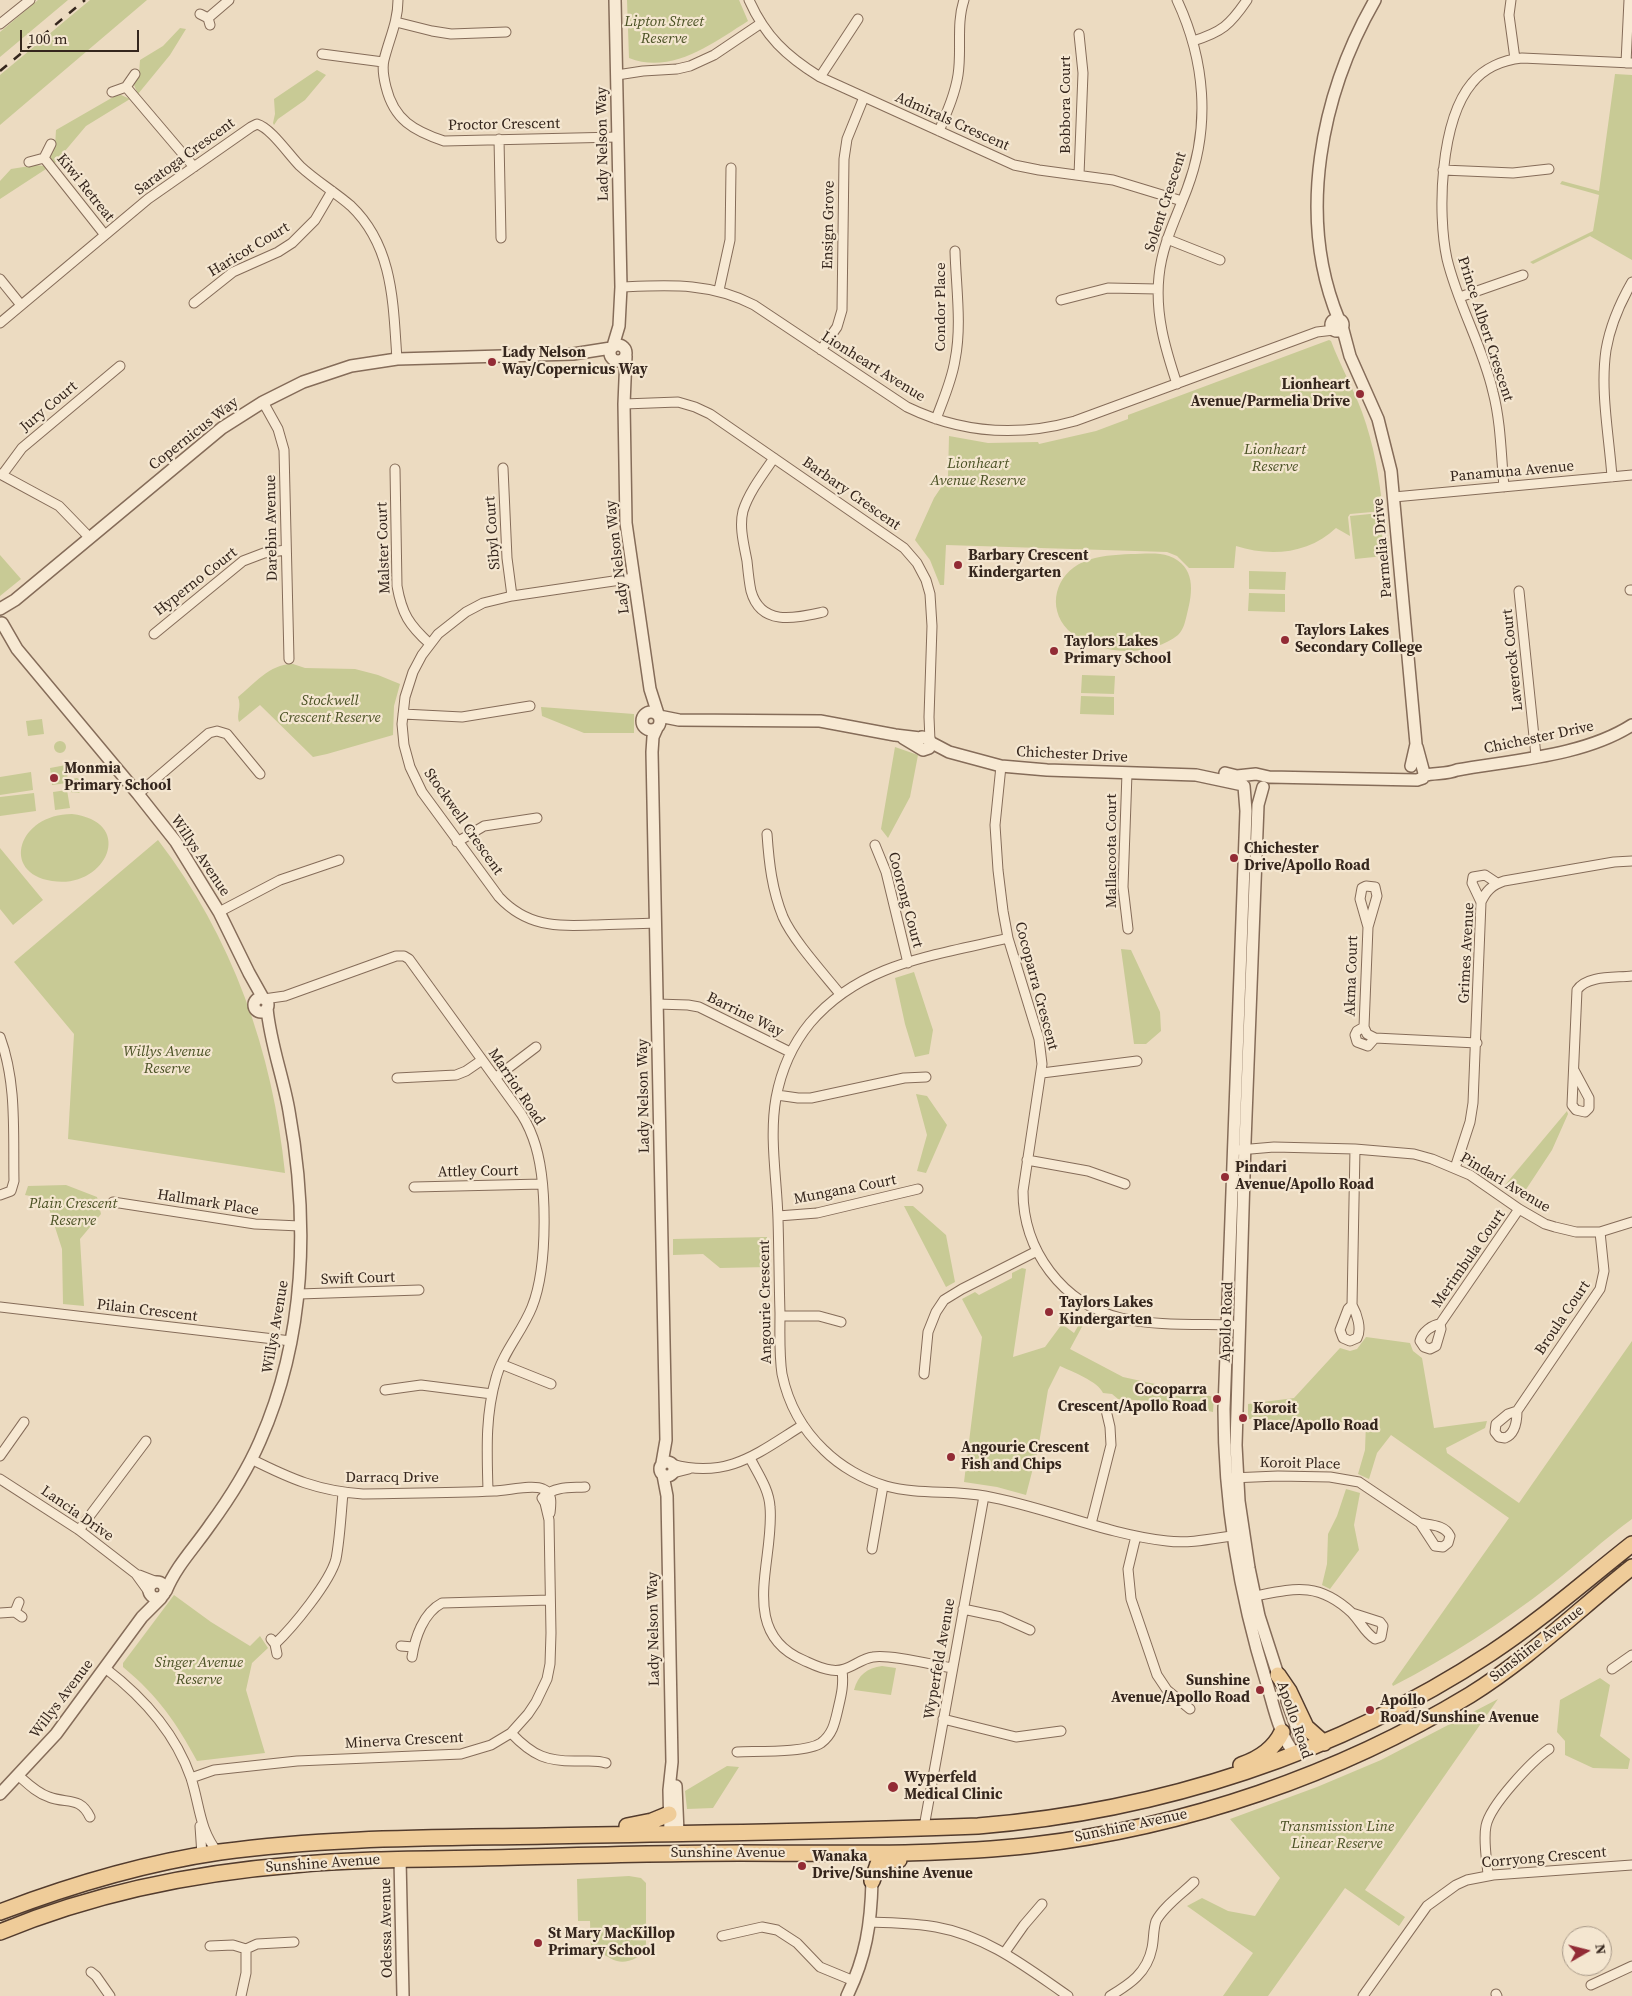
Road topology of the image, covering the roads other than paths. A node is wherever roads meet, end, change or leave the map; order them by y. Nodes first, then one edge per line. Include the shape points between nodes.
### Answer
1 (30, 0) edge
2 (230, 0) edge
3 (398, 0) edge
4 (615, 0) edge
5 (749, 0) edge
6 (964, 0) edge
7 (1177, 0) edge
8 (1247, 0) edge
9 (1375, 0) edge
10 (1511, 0) edge
11 (1628, 0) edge
12 (206, 19) dead end
13 (858, 19) dead end
14 (396, 22) junction
15 (0, 24) edge
16 (760, 24) junction
17 (506, 32) dead end
18 (1079, 34) dead end
19 (1194, 41) junction
20 (322, 55) dead end
21 (1515, 59) junction
22 (383, 62) junction
23 (1629, 63) edge
24 (617, 72) junction
25 (135, 74) dead end
26 (820, 77) junction
27 (126, 87) junction
28 (112, 92) dead end
29 (864, 97) junction
30 (939, 131) junction
31 (618, 137) junction
32 (499, 139) junction
33 (51, 144) dead end
34 (44, 158) junction
35 (29, 162) dead end
36 (194, 167) junction
37 (731, 168) dead end
38 (1549, 169) dead end
39 (1443, 170) junction
40 (1080, 175) junction
41 (332, 191) junction
42 (1182, 201) junction
43 (105, 235) junction
44 (501, 238) dead end
45 (1167, 239) junction
46 (955, 251) dead end
47 (1220, 260) dead end
48 (1523, 275) dead end
49 (0, 279) edge
50 (1632, 282) edge
51 (621, 286) junction
52 (1158, 289) junction
53 (719, 290) junction
54 (1460, 297) junction
55 (1061, 300) dead end
56 (194, 303) dead end
57 (21, 305) junction
58 (0, 323) edge
59 (1336, 325) junction
60 (821, 350) junction
61 (625, 352) junction
62 (613, 354) junction
63 (397, 359) junction
64 (120, 366) dead end
65 (1177, 384) junction
66 (624, 390) junction
67 (263, 402) junction
68 (624, 404) junction
69 (936, 419) junction
70 (774, 458) junction
71 (503, 468) dead end
72 (395, 469) dead end
73 (1, 475) edge
74 (1632, 475) edge
75 (1612, 477) junction
76 (1504, 487) junction
77 (1394, 497) junction
78 (90, 538) junction
79 (286, 550) junction
80 (634, 578) junction
81 (1520, 591) dead end
82 (512, 596) junction
83 (823, 612) dead end
84 (1, 619) edge
85 (153, 635) dead end
86 (0, 636) edge
87 (430, 644) junction
88 (17, 649) junction
89 (289, 659) dead end
90 (650, 688) junction
91 (530, 706) dead end
92 (403, 714) junction
93 (658, 721) junction
94 (643, 722) junction
95 (1630, 728) edge
96 (924, 742) junction
97 (652, 752) junction
98 (1536, 756) junction
99 (1001, 766) junction
100 (1417, 770) junction
101 (1127, 773) junction
102 (260, 774) dead end
103 (1245, 782) junction
104 (1263, 783) junction
105 (138, 794) junction
106 (537, 818) dead end
107 (767, 834) dead end
108 (457, 842) junction
109 (875, 845) dead end
110 (339, 860) dead end
111 (1632, 860) edge
112 (1496, 883) junction
113 (1481, 902) junction
114 (219, 912) junction
115 (655, 923) junction
116 (1368, 927) dead end
117 (1128, 929) dead end
118 (1008, 938) junction
119 (908, 963) junction
120 (1632, 976) edge
121 (840, 994) junction
122 (263, 1004) junction
123 (657, 1004) junction
124 (0, 1037) edge
125 (1477, 1042) junction
126 (536, 1047) dead end
127 (790, 1052) junction
128 (482, 1060) junction
129 (1137, 1061) dead end
130 (1574, 1070) dead end
131 (1042, 1072) junction
132 (926, 1077) dead end
133 (397, 1078) dead end
134 (495, 1078) junction
135 (777, 1095) junction
136 (1239, 1146) junction
137 (1355, 1149) junction
138 (1027, 1160) junction
139 (1452, 1167) junction
140 (542, 1184) junction
141 (1125, 1184) dead end
142 (414, 1187) dead end
143 (918, 1189) dead end
144 (0, 1195) edge
145 (112, 1202) dead end
146 (1519, 1209) junction
147 (778, 1216) junction
148 (1632, 1222) edge
149 (300, 1226) junction
150 (1600, 1232) junction
151 (1037, 1251) junction
152 (419, 1290) dead end
153 (299, 1294) junction
154 (1352, 1305) dead end
155 (0, 1307) edge
156 (780, 1316) junction
157 (841, 1322) dead end
158 (1440, 1324) dead end
159 (1233, 1325) junction
160 (291, 1341) junction
161 (501, 1364) junction
162 (924, 1374) dead end
163 (551, 1384) dead end
164 (385, 1390) dead end
165 (492, 1394) junction
166 (1106, 1410) dead end
167 (1517, 1411) dead end
168 (24, 1422) dead end
169 (803, 1424) junction
170 (146, 1442) dead end
171 (0, 1456) edge
172 (750, 1458) junction
173 (252, 1460) junction
174 (669, 1469) junction
175 (0, 1478) edge
176 (1232, 1478) junction
177 (883, 1486) junction
178 (585, 1487) dead end
179 (488, 1491) junction
180 (343, 1493) junction
181 (545, 1495) junction
182 (984, 1496) junction
183 (1420, 1523) dead end
184 (1091, 1524) junction
185 (79, 1530) junction
186 (1238, 1535) junction
187 (1136, 1536) junction
188 (1632, 1544) edge
189 (872, 1549) dead end
190 (1632, 1567) edge
191 (136, 1574) junction
192 (161, 1588) junction
193 (149, 1593) junction
194 (1249, 1597) junction
195 (550, 1600) junction
196 (19, 1602) dead end
197 (963, 1609) junction
198 (0, 1613) edge
199 (1352, 1613) dead end
200 (142, 1617) junction
201 (1030, 1630) dead end
202 (401, 1646) dead end
203 (413, 1647) junction
204 (278, 1654) dead end
205 (1632, 1655) edge
206 (412, 1658) dead end
207 (105, 1668) junction
208 (952, 1668) junction
209 (1612, 1669) dead end
210 (842, 1671) junction
211 (1278, 1675) junction
212 (1190, 1709) dead end
213 (943, 1719) junction
214 (1061, 1730) dead end
215 (1282, 1732) junction
216 (511, 1733) junction
217 (1324, 1743) junction
218 (1549, 1749) dead end
219 (601, 1751) dead end
220 (737, 1752) dead end
221 (1300, 1752) junction
222 (672, 1762) junction
223 (1312, 1773) junction
224 (18, 1776) junction
225 (191, 1778) junction
226 (0, 1794) edge
227 (1171, 1794) junction
228 (669, 1814) junction
229 (90, 1817) dead end
230 (200, 1818) junction
231 (1012, 1822) junction
232 (1137, 1827) junction
233 (924, 1828) junction
234 (674, 1833) junction
235 (571, 1835) junction
236 (400, 1839) junction
237 (975, 1850) junction
238 (218, 1853) junction
239 (675, 1853) junction
240 (860, 1853) junction
241 (202, 1855) junction
242 (400, 1860) junction
243 (292, 1865) junction
244 (1632, 1865) edge
245 (1488, 1875) junction
246 (872, 1881) junction
247 (1194, 1882) dead end
248 (1042, 1904) dead end
249 (0, 1912) edge
250 (870, 1922) junction
251 (0, 1932) edge
252 (722, 1936) dead end
253 (294, 1942) dead end
254 (208, 1947) dead end
255 (246, 1949) junction
256 (1005, 1952) junction
257 (1632, 1966) edge
258 (96, 1973) dead end
259 (854, 1981) junction
260 (1591, 1985) dead end
261 (110, 1996) edge
262 (241, 1996) edge
263 (403, 1996) edge
264 (847, 1996) edge
265 (1068, 1996) edge
266 (1110, 1996) edge
267 (1363, 1996) edge

1 - 15 street
2 - 12 street
3 - 14 street, Proctor Crescent
4 - 24 street, Lady Nelson Way
5 - 16 street, Admirals Crescent
6 - 30 street via 960,15 956,87
7 - 19 street, Solent Crescent
8 - 19 street via 1219,32
9 - 59 street, Parmelia Drive via 1340,74 1323,141 1319,220 1323,263
10 - 21 street
11 - 23 street
13 - 26 street
14 - 17 street via 451,34
14 - 22 street, Proctor Crescent
16 - 24 street via 701,61 677,69
16 - 26 street, Admirals Crescent via 785,53
18 - 40 street, Bobbora Court via 1083,73
19 - 42 street, Solent Crescent via 1201,77 1202,114 1198,153
20 - 22 street
21 - 23 street, Prince Albert Crescent
21 - 39 street, Prince Albert Crescent via 1488,69 1467,89 1454,121
22 - 32 street, Proctor Crescent via 390,102 404,122 444,141
24 - 31 street, Lady Nelson Way
25 - 27 street
26 - 29 street, Admirals Crescent
27 - 28 street
27 - 36 street
29 - 30 street, Admirals Crescent
29 - 60 street, Ensign Grove via 847,139 844,159 842,310 837,327
30 - 40 street, Admirals Crescent via 1014,165
31 - 32 street, Proctor Crescent
31 - 51 street, Lady Nelson Way
32 - 44 street
33 - 34 street, Kiwi Retreat
34 - 35 street, Kiwi Retreat
34 - 43 street, Kiwi Retreat
36 - 41 street, Saratoga Crescent via 257,124 266,128 306,172
36 - 43 street, Saratoga Crescent
37 - 53 street via 730,240
38 - 39 street via 1513,173
39 - 54 street, Prince Albert Crescent via 1444,241
40 - 42 street, Admirals Crescent via 1113,180
41 - 56 street, Haricot Court via 315,220 292,243 233,272
41 - 63 street, Saratoga Crescent via 365,222 384,256 391,286
42 - 45 street, Solent Crescent
43 - 57 street, Saratoga Crescent
45 - 47 street
45 - 52 street, Solent Crescent
46 - 69 street, Condor Place via 957,348 952,374
48 - 54 street
49 - 57 street
50 - 75 street via 1615,318 1605,357 1604,389
51 - 53 street, Lionheart Avenue via 696,286
51 - 61 street, Lady Nelson Way
51 - 62 street, Lady Nelson Way via 619,326
52 - 55 street via 1108,288
52 - 65 street, Solent Crescent via 1162,337
53 - 60 street, Lionheart Avenue via 754,305
54 - 76 street, Prince Albert Crescent via 1493,390
57 - 58 street, Saratoga Crescent
59 - 65 street, Lionheart Avenue
59 - 77 street, Parmelia Drive via 1378,419
60 - 69 street, Lionheart Avenue via 896,401
61 - 62 street via 620,361
61 - 66 street, Lady Nelson Way
62 - 63 street, Copernicus Way
62 - 66 street, Lady Nelson Way
63 - 67 street, Copernicus Way via 337,370
64 - 73 street, Jury Court via 22,448
65 - 69 street, Lionheart Avenue via 1075,421 1046,428 995,431
66 - 68 street, Lady Nelson Way
67 - 78 street, Copernicus Way via 210,437
67 - 79 street, Darebin Avenue via 278,429 284,450
68 - 70 street, Barbary Crescent via 678,402 695,407
68 - 80 street, Lady Nelson Way via 625,507
70 - 83 street via 742,514 751,590 756,603 771,615 792,618
70 - 96 street, Barbary Crescent via 899,544 917,563 926,580 932,609 929,717
71 - 82 street, Sibyl Court
72 - 87 street, Malster Court via 399,600 412,628
73 - 78 street via 59,506
74 - 75 street, Panamuna Avenue
75 - 76 street, Panamuna Avenue
76 - 77 street, Panamuna Avenue
77 - 100 street, Parmelia Drive
78 - 84 street, Copernicus Way via 15,600
79 - 85 street, Hyperno Court via 264,553 243,561
79 - 89 street, Darebin Avenue
80 - 82 street, Stockwell Crescent
80 - 90 street, Lady Nelson Way
81 - 98 street, Laverock Court
82 - 87 street, Stockwell Crescent via 492,600 466,612 446,626
84 - 88 street, Willys Avenue
86 - 88 street, Willys Avenue
87 - 92 street, Stockwell Crescent via 411,678
88 - 105 street, Willys Avenue
90 - 93 street, Lady Nelson Way
90 - 94 street, Lady Nelson Way
91 - 92 street via 462,717
92 - 108 street, Stockwell Crescent via 404,745 415,779
93 - 94 street via 649,730
93 - 94 street via 650,711
93 - 96 street, Chichester Drive via 813,720
93 - 97 street, Lady Nelson Way
94 - 97 street, Lady Nelson Way
95 - 98 street, Chichester Drive via 1586,746
96 - 99 street, Chichester Drive
97 - 115 street, Lady Nelson Way
98 - 100 street, Chichester Drive via 1457,770
99 - 101 street, Chichester Drive
99 - 118 street, Cocoparra Crescent via 995,844
100 - 104 street via 1376,778 1288,778
101 - 103 street, Chichester Drive via 1196,775
101 - 117 street, Mallacoota Court via 1123,887
102 - 105 street via 227,734 216,731 209,733
103 - 104 street, Chichester Drive via 1256,774
103 - 136 street, Apollo Road
104 - 136 street, Apollo Road via 1258,805
105 - 114 street, Willys Avenue via 176,842
106 - 108 street via 484,826
107 - 121 street via 771,878 783,918
108 - 115 street, Stockwell Crescent via 506,905 534,921 565,926
109 - 119 street, Coorong Court via 886,872
110 - 114 street via 280,880
111 - 112 street
112 - 113 street, Grimes Avenue
112 - 113 street via 1485,875 1473,877 1472,883
113 - 125 street, Grimes Avenue
114 - 122 street, Willys Avenue
115 - 123 street, Lady Nelson Way
116 - 125 street, Akma Court via 1366,1034 1375,1038
118 - 119 street, Angourie Crescent
118 - 131 street, Cocoparra Crescent via 1039,1039
119 - 121 street, Angourie Crescent via 866,978
120 - 130 street via 1588,981 1579,987 1576,994
121 - 127 street, Angourie Crescent via 808,1025
122 - 128 street, Marriot Road via 396,956 404,956
122 - 149 street, Willys Avenue via 293,1134
123 - 127 street, Barrine Way via 682,1004 711,1011
123 - 174 street, Lady Nelson Way
124 - 144 street via 12,1081 14,1181 11,1191
125 - 139 street, Grimes Avenue via 1473,1103 1465,1137
126 - 134 street
127 - 135 street, Angourie Crescent
128 - 133 street via 456,1075
128 - 134 street, Marriot Road
129 - 131 street
131 - 138 street, Cocoparra Crescent
132 - 135 street via 904,1078 811,1098
134 - 140 street, Marriot Road via 528,1127 537,1150
135 - 147 street, Angourie Crescent via 773,1122
136 - 137 street, Pindari Avenue
136 - 159 street, Apollo Road
137 - 139 street, Pindari Avenue via 1414,1154
137 - 154 street
138 - 141 street via 1088,1171
138 - 151 street, Cocoparra Crescent via 1024,1212
139 - 146 street, Pindari Avenue via 1470,1175
140 - 142 street, Attley Court
140 - 161 street, Marriot Road via 544,1248 541,1276 532,1306
143 - 147 street, Mungana Court via 817,1213
145 - 149 street, Hallmark Place via 260,1225
146 - 150 street, Pindari Avenue via 1555,1227 1576,1232
146 - 158 street, Merimbula Court
147 - 156 street, Angourie Crescent
148 - 150 street, Pindari Avenue
149 - 153 street, Willys Avenue
150 - 167 street, Broula Court via 1604,1271 1600,1289
151 - 159 street, Cocoparra Crescent via 1064,1288 1110,1315 1146,1322
151 - 162 street via 944,1300 928,1332
152 - 153 street, Swift Court
153 - 160 street, Willys Avenue
155 - 160 street, Pilain Crescent
156 - 157 street via 819,1316
156 - 169 street, Angourie Crescent via 780,1361 790,1399
159 - 176 street, Apollo Road via 1224,1409
160 - 173 street, Willys Avenue via 277,1396
161 - 163 street
161 - 165 street, Marriot Road
164 - 165 street via 422,1385
165 - 179 street, Marriot Road via 486,1426
166 - 184 street via 1111,1445
168 - 171 street
169 - 172 street
169 - 177 street, Angourie Crescent via 838,1462
170 - 185 street
172 - 174 street via 728,1466
172 - 210 street via 768,1492 770,1504 763,1603 769,1628 791,1654 824,1669
173 - 180 street, Darracq Drive via 303,1483
173 - 192 street, Willys Avenue via 225,1504
174 - 222 street, Lady Nelson Way
175 - 185 street, Lancia Drive
176 - 183 street, Koroit Place via 1330,1477 1353,1480
176 - 186 street, Apollo Road
177 - 182 street, Angourie Crescent
177 - 189 street
178 - 181 street, Darracq Drive via 561,1488
179 - 180 street, Darracq Drive
179 - 181 street, Darracq Drive via 538,1488
180 - 204 street via 332,1571 293,1627 273,1641
181 - 195 street, Minerva Crescent via 551,1502
182 - 184 street, Angourie Crescent
182 - 197 street, Wyperfeld Avenue
184 - 187 street, Angourie Crescent
185 - 191 street, Lancia Drive
186 - 187 street, Angourie Crescent via 1181,1542
186 - 194 street, Apollo Road
187 - 212 street via 1128,1568 1131,1599 1157,1675 1167,1690
188 - 217 main road, Sunshine Avenue via 1539,1620 1483,1658 1406,1703
190 - 223 main road, Sunshine Avenue via 1523,1657 1470,1695 1375,1746
191 - 192 street, Lancia Drive
191 - 193 street, Lancia Drive
192 - 193 street, Willys Avenue via 151,1585
192 - 200 street, Willys Avenue
193 - 200 street, Willys Avenue
194 - 199 street via 1286,1589 1305,1589 1322,1594
194 - 211 street, Apollo Road
194 - 215 street, Apollo Road via 1251,1633
195 - 203 street via 442,1603 429,1614
195 - 216 street, Minerva Crescent via 551,1650 547,1678 528,1714
196 - 198 street via 19,1614
197 - 201 street via 1001,1617
197 - 208 street, Wyperfeld Avenue
200 - 207 street, Willys Avenue
202 - 203 street
203 - 206 street
205 - 209 street
207 - 224 street, Willys Avenue via 56,1734
207 - 225 street via 152,1712 175,1745
208 - 210 street via 882,1656 868,1658
208 - 213 street, Wyperfeld Avenue
210 - 220 street via 844,1683 836,1721 833,1730 820,1744 798,1749
211 - 217 main road via 1306,1727
211 - 221 street, Apollo Road
213 - 214 street via 1016,1737
213 - 233 street, Wyperfeld Avenue
215 - 221 street, Apollo Road via 1288,1746
215 - 227 main road via 1273,1746 1259,1757 1212,1774
216 - 219 street via 533,1753 548,1759 602,1762
216 - 225 street, Minerva Crescent via 486,1747 461,1754 297,1761 214,1770
217 - 221 main road, Sunshine Avenue
218 - 245 street via 1526,1768 1489,1818 1485,1837
221 - 223 main road, Apollo Road
221 - 227 main road, Sunshine Avenue via 1239,1775
222 - 228 street, Lady Nelson Way
222 - 234 street, Lady Nelson Way via 676,1790
223 - 232 main road, Sunshine Avenue via 1228,1803
224 - 226 street, Willys Avenue
224 - 229 street via 48,1797 90,1805
225 - 230 street
227 - 231 main road, Sunshine Avenue via 1100,1811
228 - 234 street, Lady Nelson Way
228 - 235 main road via 644,1824
230 - 238 street via 207,1838
230 - 241 street
231 - 232 main road via 1063,1823 1124,1813 1134,1817
231 - 233 main road, Sunshine Avenue
232 - 237 main road, Sunshine Avenue via 1048,1843
233 - 234 main road, Sunshine Avenue
234 - 235 main road, Sunshine Avenue
234 - 239 main road
235 - 236 main road, Sunshine Avenue
236 - 238 main road, Sunshine Avenue via 299,1844
236 - 242 main road
237 - 240 main road, Sunshine Avenue
237 - 246 main road via 934,1858 884,1861 877,1866
238 - 241 main road, Sunshine Avenue
239 - 240 main road, Sunshine Avenue
239 - 242 main road, Sunshine Avenue
240 - 246 main road via 868,1862
241 - 243 main road via 214,1867 256,1863
241 - 249 main road, Sunshine Avenue via 110,1876
242 - 243 main road, Sunshine Avenue
242 - 263 street, Odessa Avenue
243 - 251 main road, Sunshine Avenue via 238,1870 127,1892
244 - 245 street, Corryong Crescent
245 - 267 street, Corryong Crescent via 1456,1885 1427,1906
246 - 250 street
247 - 266 street via 1157,1919 1151,1953 1142,1972
248 - 256 street
250 - 256 street via 937,1927 964,1934
250 - 259 street via 866,1948
252 - 259 street via 762,1927 777,1930 797,1943 820,1967
253 - 255 street via 258,1944
254 - 255 street via 233,1945
255 - 262 street
256 - 265 street
257 - 260 street
258 - 261 street
259 - 264 street

